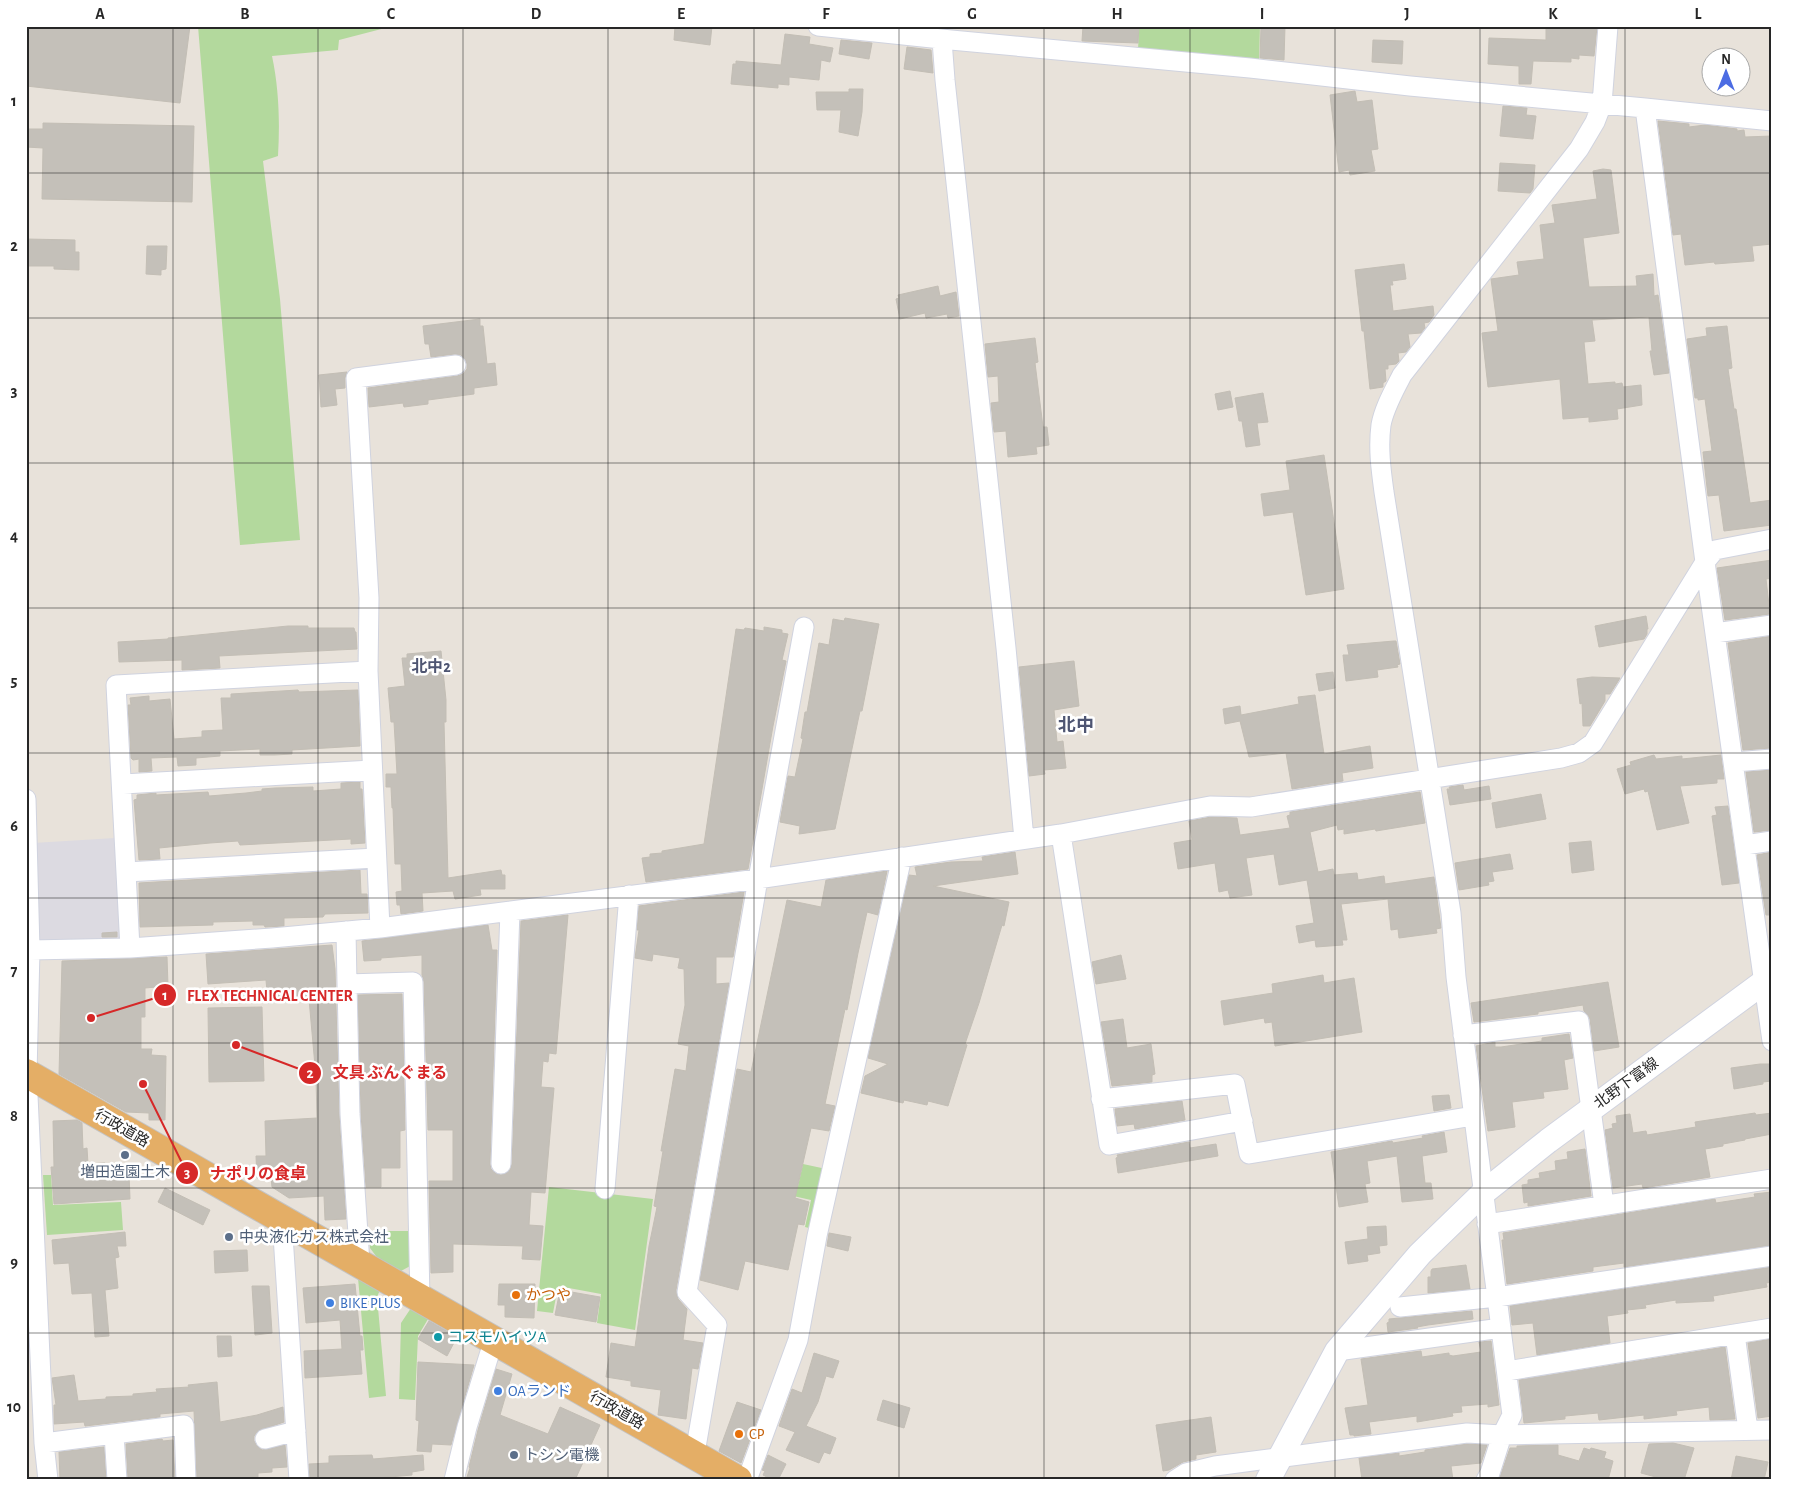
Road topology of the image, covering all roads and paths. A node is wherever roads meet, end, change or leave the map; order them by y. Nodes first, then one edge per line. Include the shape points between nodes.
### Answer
1 (818, 26) edge
2 (1608, 26) edge
3 (949, 35) edge
4 (1602, 104) junction
5 (1646, 108) junction
6 (1772, 121) edge
7 (456, 365) dead end
8 (1772, 539) edge
9 (1706, 562) junction
10 (1772, 625) edge
11 (804, 627) dead end
12 (1715, 633) junction
13 (368, 671) junction
14 (1772, 760) edge
15 (1734, 762) junction
16 (372, 770) junction
17 (1431, 779) junction
18 (123, 784) junction
19 (26, 799) edge
20 (1061, 834) junction
21 (1024, 839) junction
22 (1772, 842) edge
23 (1745, 846) junction
24 (902, 857) junction
25 (376, 858) junction
26 (126, 872) junction
27 (758, 879) junction
28 (629, 895) junction
29 (510, 911) junction
30 (380, 928) junction
31 (346, 931) junction
32 (130, 948) junction
33 (30, 950) junction
34 (1768, 979) edge
35 (347, 984) junction
36 (1463, 1035) junction
37 (1772, 1041) edge
38 (27, 1073) edge
39 (1102, 1099) junction
40 (1591, 1108) junction
41 (1473, 1116) junction
42 (1243, 1121) junction
43 (501, 1164) dead end
44 (1772, 1179) edge
45 (605, 1189) dead end
46 (1483, 1193) junction
47 (1604, 1206) junction
48 (282, 1220) junction
49 (1487, 1224) junction
50 (1772, 1256) edge
51 (360, 1264) junction
52 (1497, 1297) junction
53 (420, 1298) junction
54 (1400, 1307) dead end
55 (1501, 1328) junction
56 (1772, 1328) edge
57 (1735, 1334) junction
58 (494, 1340) junction
59 (1337, 1351) junction
60 (1507, 1371) junction
61 (1748, 1430) junction
62 (1772, 1430) edge
63 (296, 1431) junction
64 (114, 1434) junction
65 (1502, 1435) junction
66 (265, 1438) dead end
67 (44, 1443) junction
68 (695, 1454) junction
69 (1278, 1458) junction
70 (296, 1479) edge
71 (48, 1480) edge
72 (117, 1480) edge
73 (186, 1480) edge
74 (454, 1480) edge
75 (738, 1480) edge
76 (747, 1480) edge
77 (1176, 1480) edge
78 (1268, 1480) edge
79 (1486, 1480) edge

1 - 3 street
2 - 4 street
3 - 4 street
3 - 21 street via 949,118
4 - 5 street
4 - 17 street via 1579,148 1402,375 1381,424 1384,492
5 - 6 street
5 - 9 street
7 - 13 street via 356,378 368,598
8 - 9 street via 1715,550
9 - 12 street
9 - 17 street via 1593,743 1579,753 1561,758
10 - 12 street
11 - 27 street
12 - 15 street
13 - 16 street
13 - 18 street via 116,686
14 - 15 street
15 - 23 street
16 - 18 street
16 - 25 street
17 - 20 street via 1251,807 1210,806
17 - 36 street via 1451,913
18 - 26 street
19 - 33 street
20 - 21 street
20 - 39 street
21 - 24 street
22 - 23 street
23 - 34 street
24 - 27 street
24 - 76 street via 817,1236 798,1340
25 - 26 street
25 - 30 street
26 - 32 street
27 - 28 street
27 - 68 street via 687,1292 717,1325
28 - 29 street
28 - 45 street
29 - 30 street
29 - 43 street
30 - 31 street
31 - 32 street
31 - 35 street
32 - 33 street
33 - 38 street
34 - 37 street
34 - 40 street, 北野下富線
35 - 51 street via 350,1114
35 - 53 street via 413,982
36 - 40 street via 1579,1021
36 - 41 street
38 - 48 highway, 行政道路
38 - 67 street
39 - 42 street via 1235,1084
39 - 42 street via 1109,1145
40 - 46 street, 北野下富線
40 - 47 street
41 - 42 street via 1249,1154
41 - 46 street
44 - 47 street
46 - 49 street
46 - 59 street, 北野下富線 via 1420,1254
47 - 49 street
48 - 51 highway, 行政道路
48 - 63 street
49 - 52 street
50 - 52 street
51 - 53 highway, 行政道路
52 - 54 street
52 - 55 street
53 - 58 highway, 行政道路
55 - 59 street
55 - 60 street
56 - 57 street
57 - 60 street
57 - 61 street
58 - 68 highway, 行政道路
58 - 74 street
59 - 69 street, 北野下富線
60 - 65 street via 1512,1415
61 - 62 street
61 - 65 street
63 - 66 street
63 - 70 street
64 - 67 street
64 - 72 street
64 - 73 street via 184,1425
65 - 69 street via 1467,1434
65 - 79 street
67 - 71 street
68 - 75 highway, 行政道路
69 - 77 street via 1215,1466 1186,1473
69 - 78 street, 北野下富線

